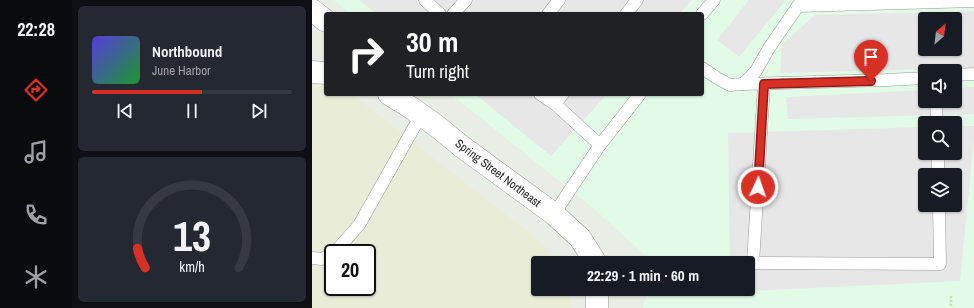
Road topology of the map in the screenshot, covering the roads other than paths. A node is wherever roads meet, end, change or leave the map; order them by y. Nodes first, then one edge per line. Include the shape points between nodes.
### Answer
1 (425, 0) edge
2 (466, 0) edge
3 (559, 0) edge
4 (637, 0) edge
5 (714, 0) edge
6 (974, 1) edge
7 (800, 3) edge
8 (312, 10) edge
9 (438, 12) edge
10 (456, 12) edge
11 (550, 12) edge
12 (628, 12) edge
13 (704, 12) edge
14 (324, 19) edge
15 (704, 69) edge
16 (312, 72) edge
17 (324, 73) edge
18 (974, 74) edge
19 (962, 75) edge
20 (918, 78) edge
21 (743, 84) junction
22 (764, 84) junction
23 (392, 96) edge
24 (543, 96) edge
25 (561, 96) edge
26 (638, 96) edge
27 (555, 104) junction
28 (421, 115) junction
29 (600, 145) junction
30 (939, 212) edge
31 (554, 214) junction
32 (592, 256) edge
33 (312, 258) edge
34 (597, 296) edge
35 (597, 308) edge

1 - 9 lane
2 - 10 lane
3 - 11 lane
4 - 12 lane
5 - 13 lane
6 - 7 lane
7 - 21 lane via 756,72
8 - 14 street
15 - 21 lane via 730,85
16 - 17 street
18 - 19 lane
20 - 22 lane
21 - 22 lane
22 - 30 lane via 753,263 940,264
23 - 28 street, Spring Street Northeast
24 - 27 lane
25 - 27 lane
26 - 29 lane
27 - 29 lane
28 - 31 street, Spring Street Northeast
28 - 33 lane via 359,225 334,252 322,259
29 - 31 lane
31 - 32 street, Spring Street Northeast via 580,238
34 - 35 street

